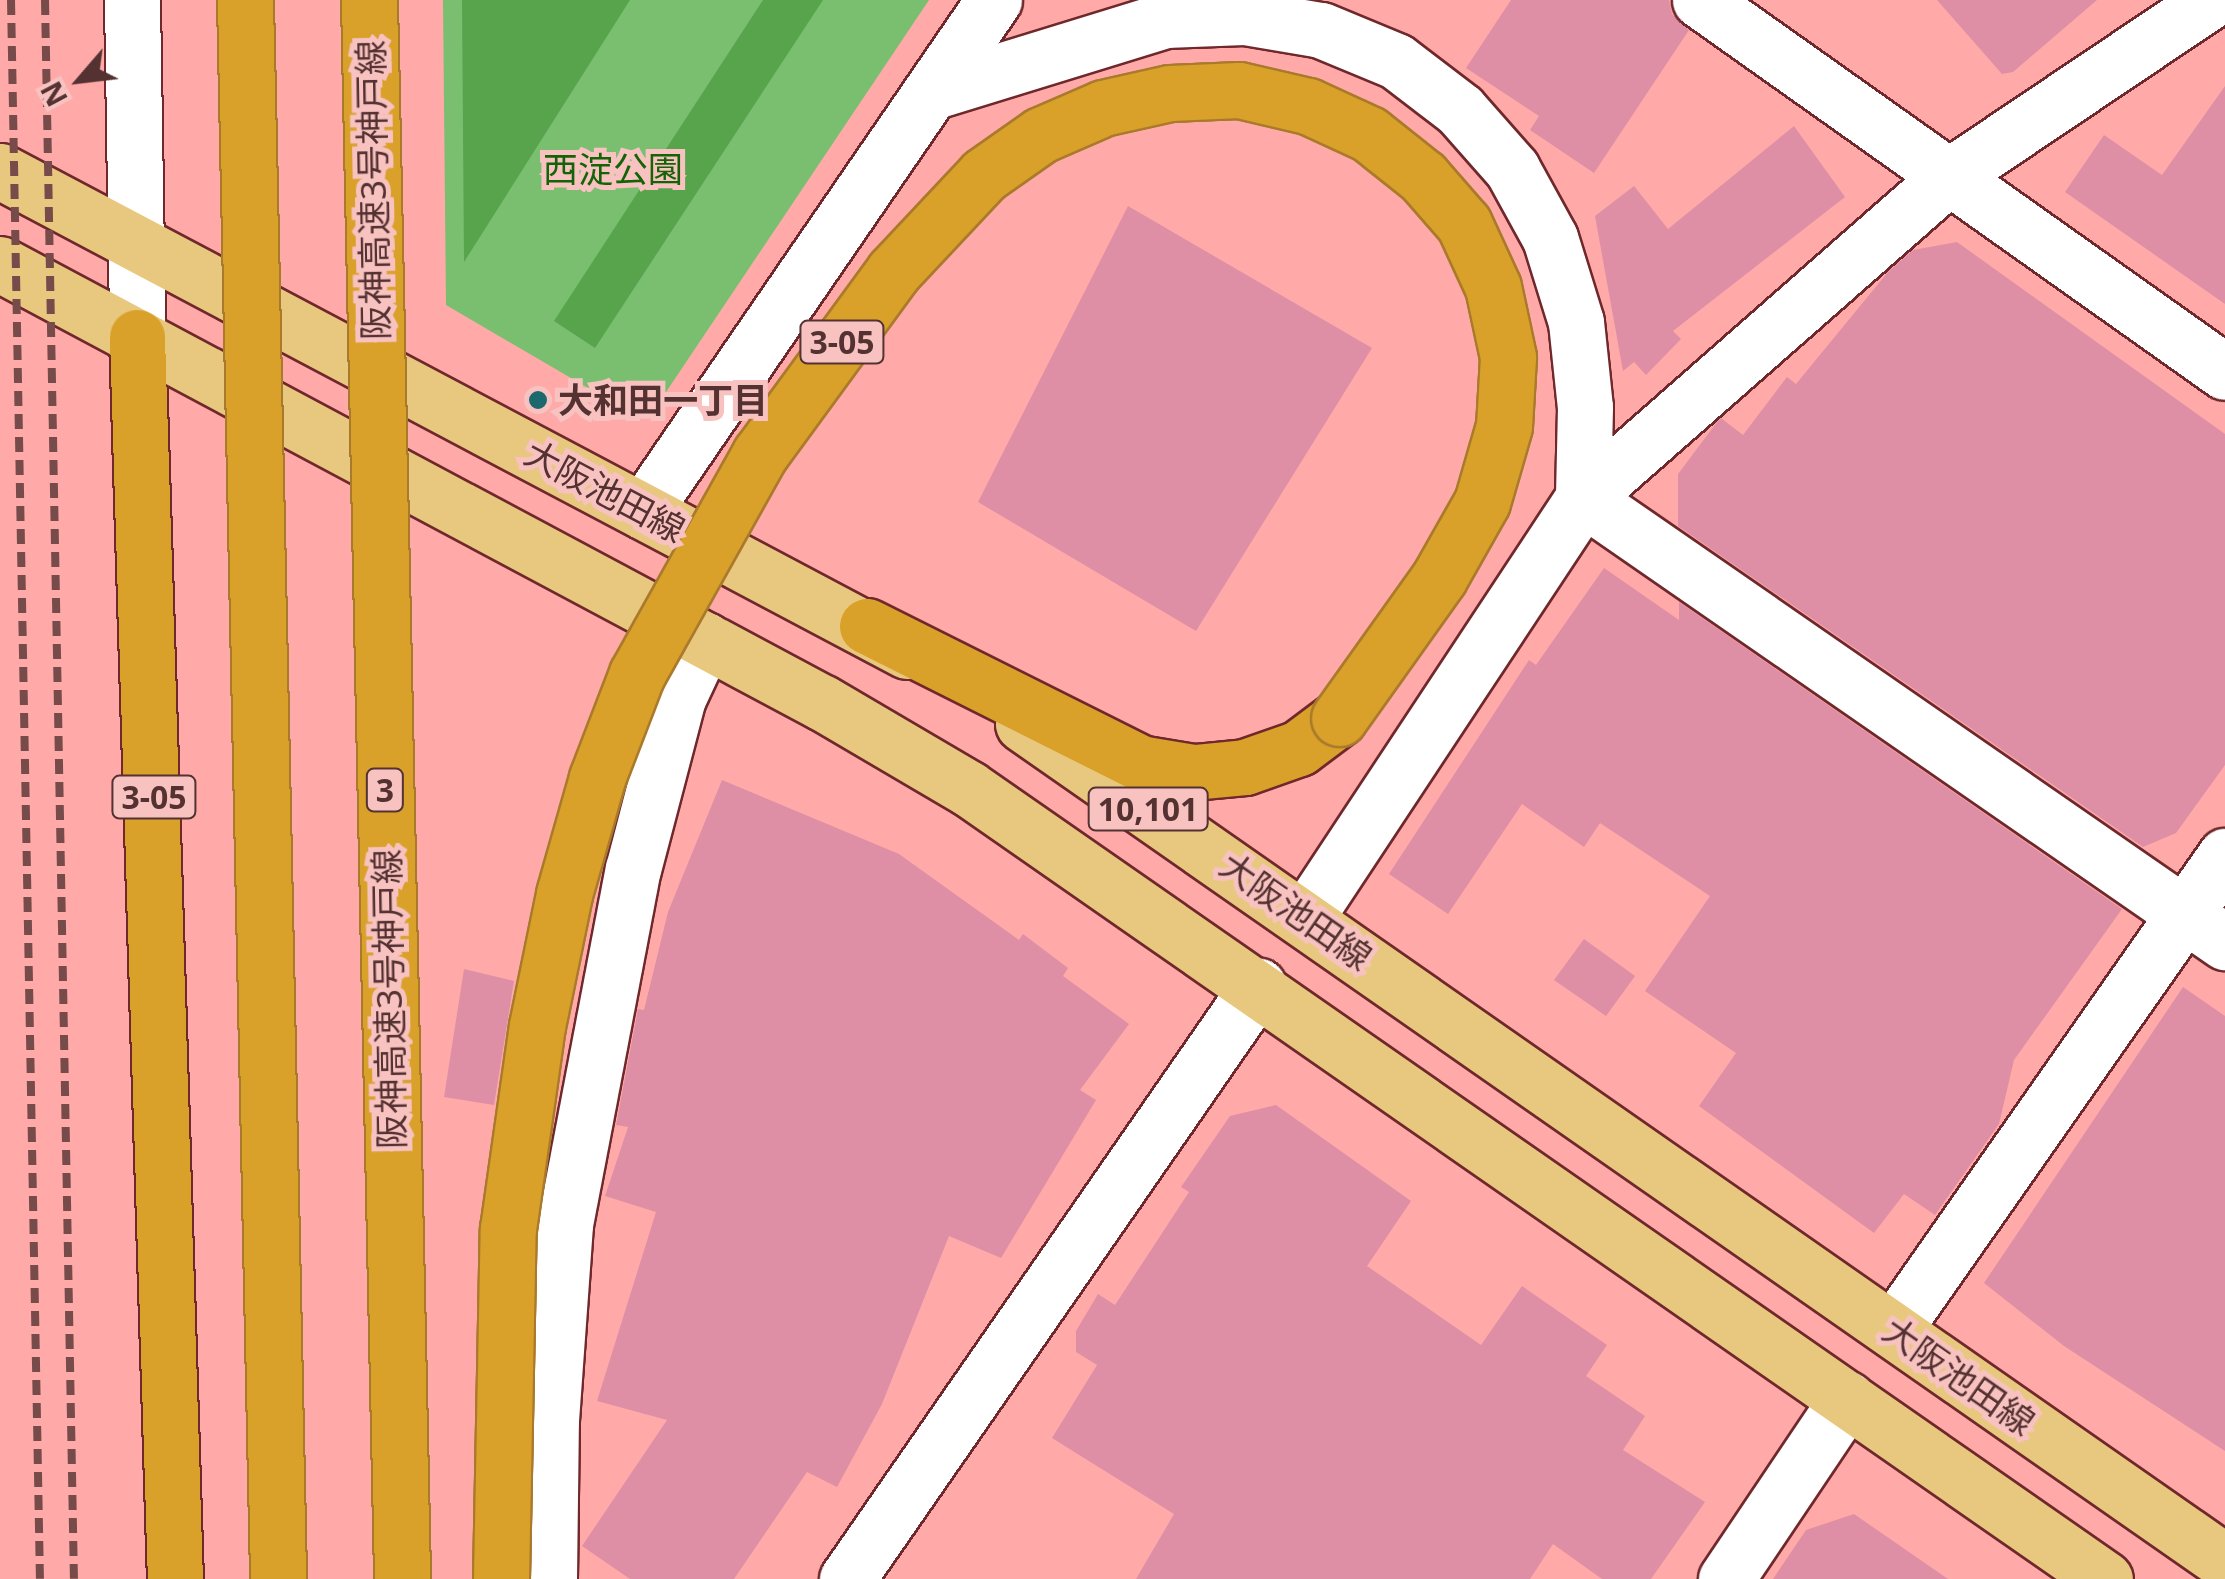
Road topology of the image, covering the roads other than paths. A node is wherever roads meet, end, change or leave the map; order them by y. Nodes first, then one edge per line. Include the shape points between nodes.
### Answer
1 (132, 0) edge
2 (245, 0) edge
3 (369, 0) edge
4 (994, 0) edge
5 (1700, 0) edge
6 (2212, 0) edge
7 (938, 90) junction
8 (0, 170) edge
9 (1951, 175) junction
10 (136, 243) junction
11 (0, 264) edge
12 (137, 338) junction
13 (2225, 372) edge
14 (1583, 498) junction
15 (643, 511) junction
16 (867, 626) junction
17 (705, 640) junction
18 (2225, 856) edge
19 (1306, 917) junction
20 (2205, 928) edge
21 (1258, 986) junction
22 (1893, 1330) junction
23 (1847, 1399) junction
24 (2225, 1562) edge
25 (176, 1579) edge
26 (278, 1579) edge
27 (402, 1579) edge
28 (501, 1579) edge
29 (549, 1579) edge
30 (847, 1579) edge
31 (1726, 1579) edge
32 (2105, 1579) edge

1 - 10 street
2 - 26 highway, bridge
3 - 27 highway, 阪神高速3号神戸線 / 3, bridge
4 - 7 street
5 - 9 street
6 - 9 street
7 - 14 street via 1165,20 1244,17 1321,30 1396,61 1460,110 1512,169 1550,238 1576,322 1585,408
7 - 15 street
8 - 10 main road, 大阪池田線 / 10,101
9 - 13 street
9 - 14 street
10 - 12 street
10 - 15 main road, 大阪池田線 / 10,101
11 - 12 main road, 10,101
12 - 17 main road, 10,101
12 - 25 highway, 3-05
14 - 19 street
14 - 20 street
15 - 16 main road, 大阪池田線 / 10,101
16 - 19 main road, 大阪池田線 / 10,101
16 - 28 highway, 3-05, bridge via 1140,763 1194,772 1245,767 1299,748 1339,718 1439,578 1482,502 1504,426 1508,357 1493,287 1464,224 1423,177 1369,134 1308,106 1240,90 1170,93 1103,108 1042,135 984,175 893,272 760,454 637,674 597,778 564,894 508,1228
17 - 21 main road, 10,101 via 968,788
17 - 29 street via 678,698 633,869 565,1224 551,1420
18 - 20 street
19 - 22 main road, 大阪池田線 / 10,101
20 - 22 street
21 - 23 main road, 10,101
21 - 30 street
22 - 24 main road, 大阪池田線 / 10,101
23 - 31 street
23 - 32 main road, 10,101

